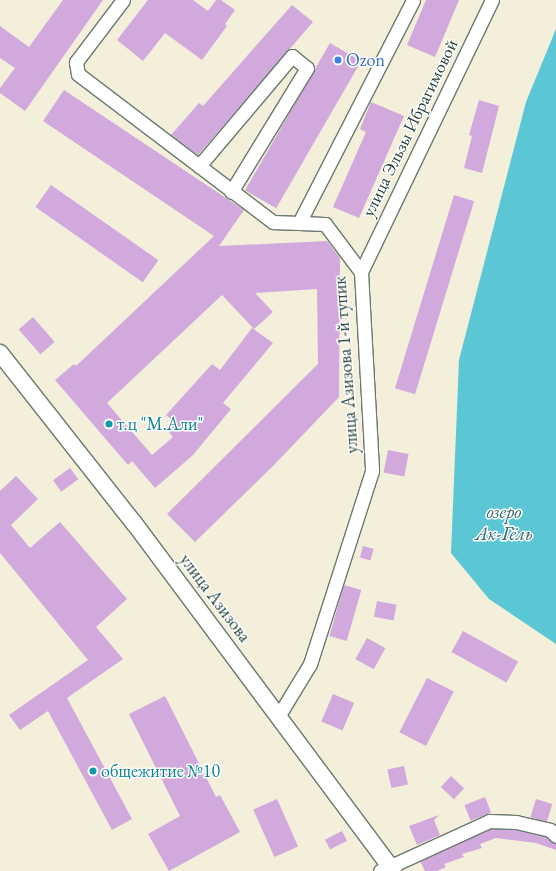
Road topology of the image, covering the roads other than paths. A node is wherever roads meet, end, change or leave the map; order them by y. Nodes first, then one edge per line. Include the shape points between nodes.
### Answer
1 (123, 0) edge
2 (413, 0) edge
3 (492, 0) edge
4 (199, 166) junction
5 (231, 192) junction
6 (299, 223) junction
7 (361, 272) junction
8 (0, 353) edge
9 (0, 370) edge
10 (279, 715) junction
11 (556, 836) edge
12 (385, 870) edge

1 - 4 street, улица Азизова 1-й тупик via 76,62 78,74
2 - 6 street
3 - 7 street, улица Эльзы Ибрагимовой
4 - 5 street, улица Азизова 1-й тупик
4 - 5 street via 292,56 307,68
5 - 6 street, улица Азизова 1-й тупик via 273,222
6 - 7 street, улица Азизова 1-й тупик via 325,224
7 - 10 street, улица Азизова 1-й тупик via 372,471 310,664
8 - 10 main road, улица Азизова via 134,523
9 - 12 main road, улица Азизова via 149,557
10 - 12 main road, улица Азизова
11 - 12 street via 550,830 516,822 489,821

